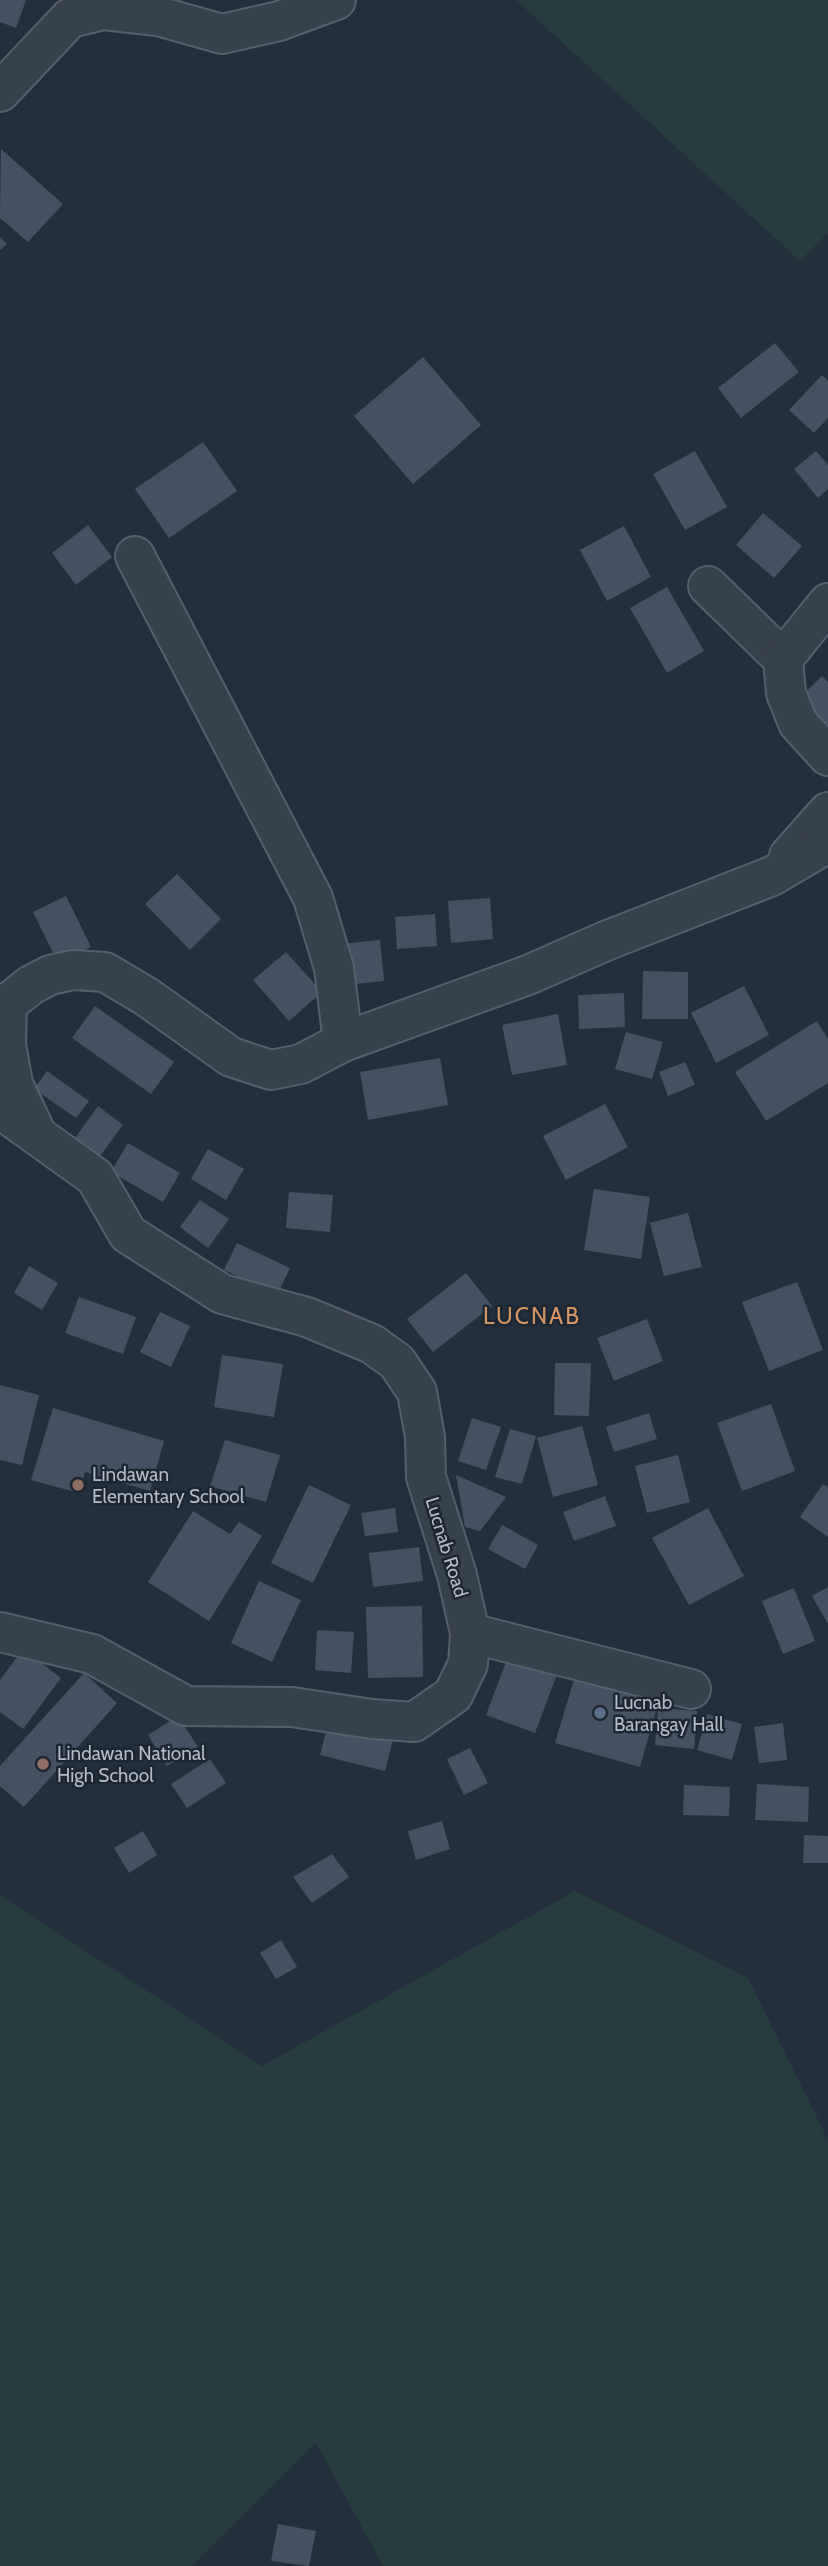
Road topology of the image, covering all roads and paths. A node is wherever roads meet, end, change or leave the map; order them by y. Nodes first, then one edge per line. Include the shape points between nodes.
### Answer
1 (336, 0) edge
2 (0, 92) edge
3 (135, 556) dead end
4 (708, 586) dead end
5 (828, 603) edge
6 (783, 659) junction
7 (828, 756) edge
8 (828, 812) edge
9 (828, 843) edge
10 (772, 876) junction
11 (343, 1042) junction
12 (0, 1109) edge
13 (37, 1135) junction
14 (0, 1632) edge
15 (470, 1633) junction
16 (691, 1689) dead end

1 - 2 street via 279,21 222,34 158,16 103,10 69,18
3 - 11 street via 313,898 334,968
4 - 6 street
5 - 6 street
6 - 7 street via 786,693 798,723
8 - 10 street
9 - 10 street
10 - 11 street via 528,975
11 - 13 street via 300,1064 271,1070 230,1057 105,972 73,970 50,975 7,1004 6,1044 13,1084
12 - 13 street, Lucnab Road
13 - 15 street, Lucnab Road via 95,1178 128,1234 222,1294 307,1317 372,1344 397,1362 417,1392 426,1478 457,1574
14 - 15 street, Lucnab Road via 92,1654 186,1706 292,1707 414,1722 453,1695 468,1664
15 - 16 street

